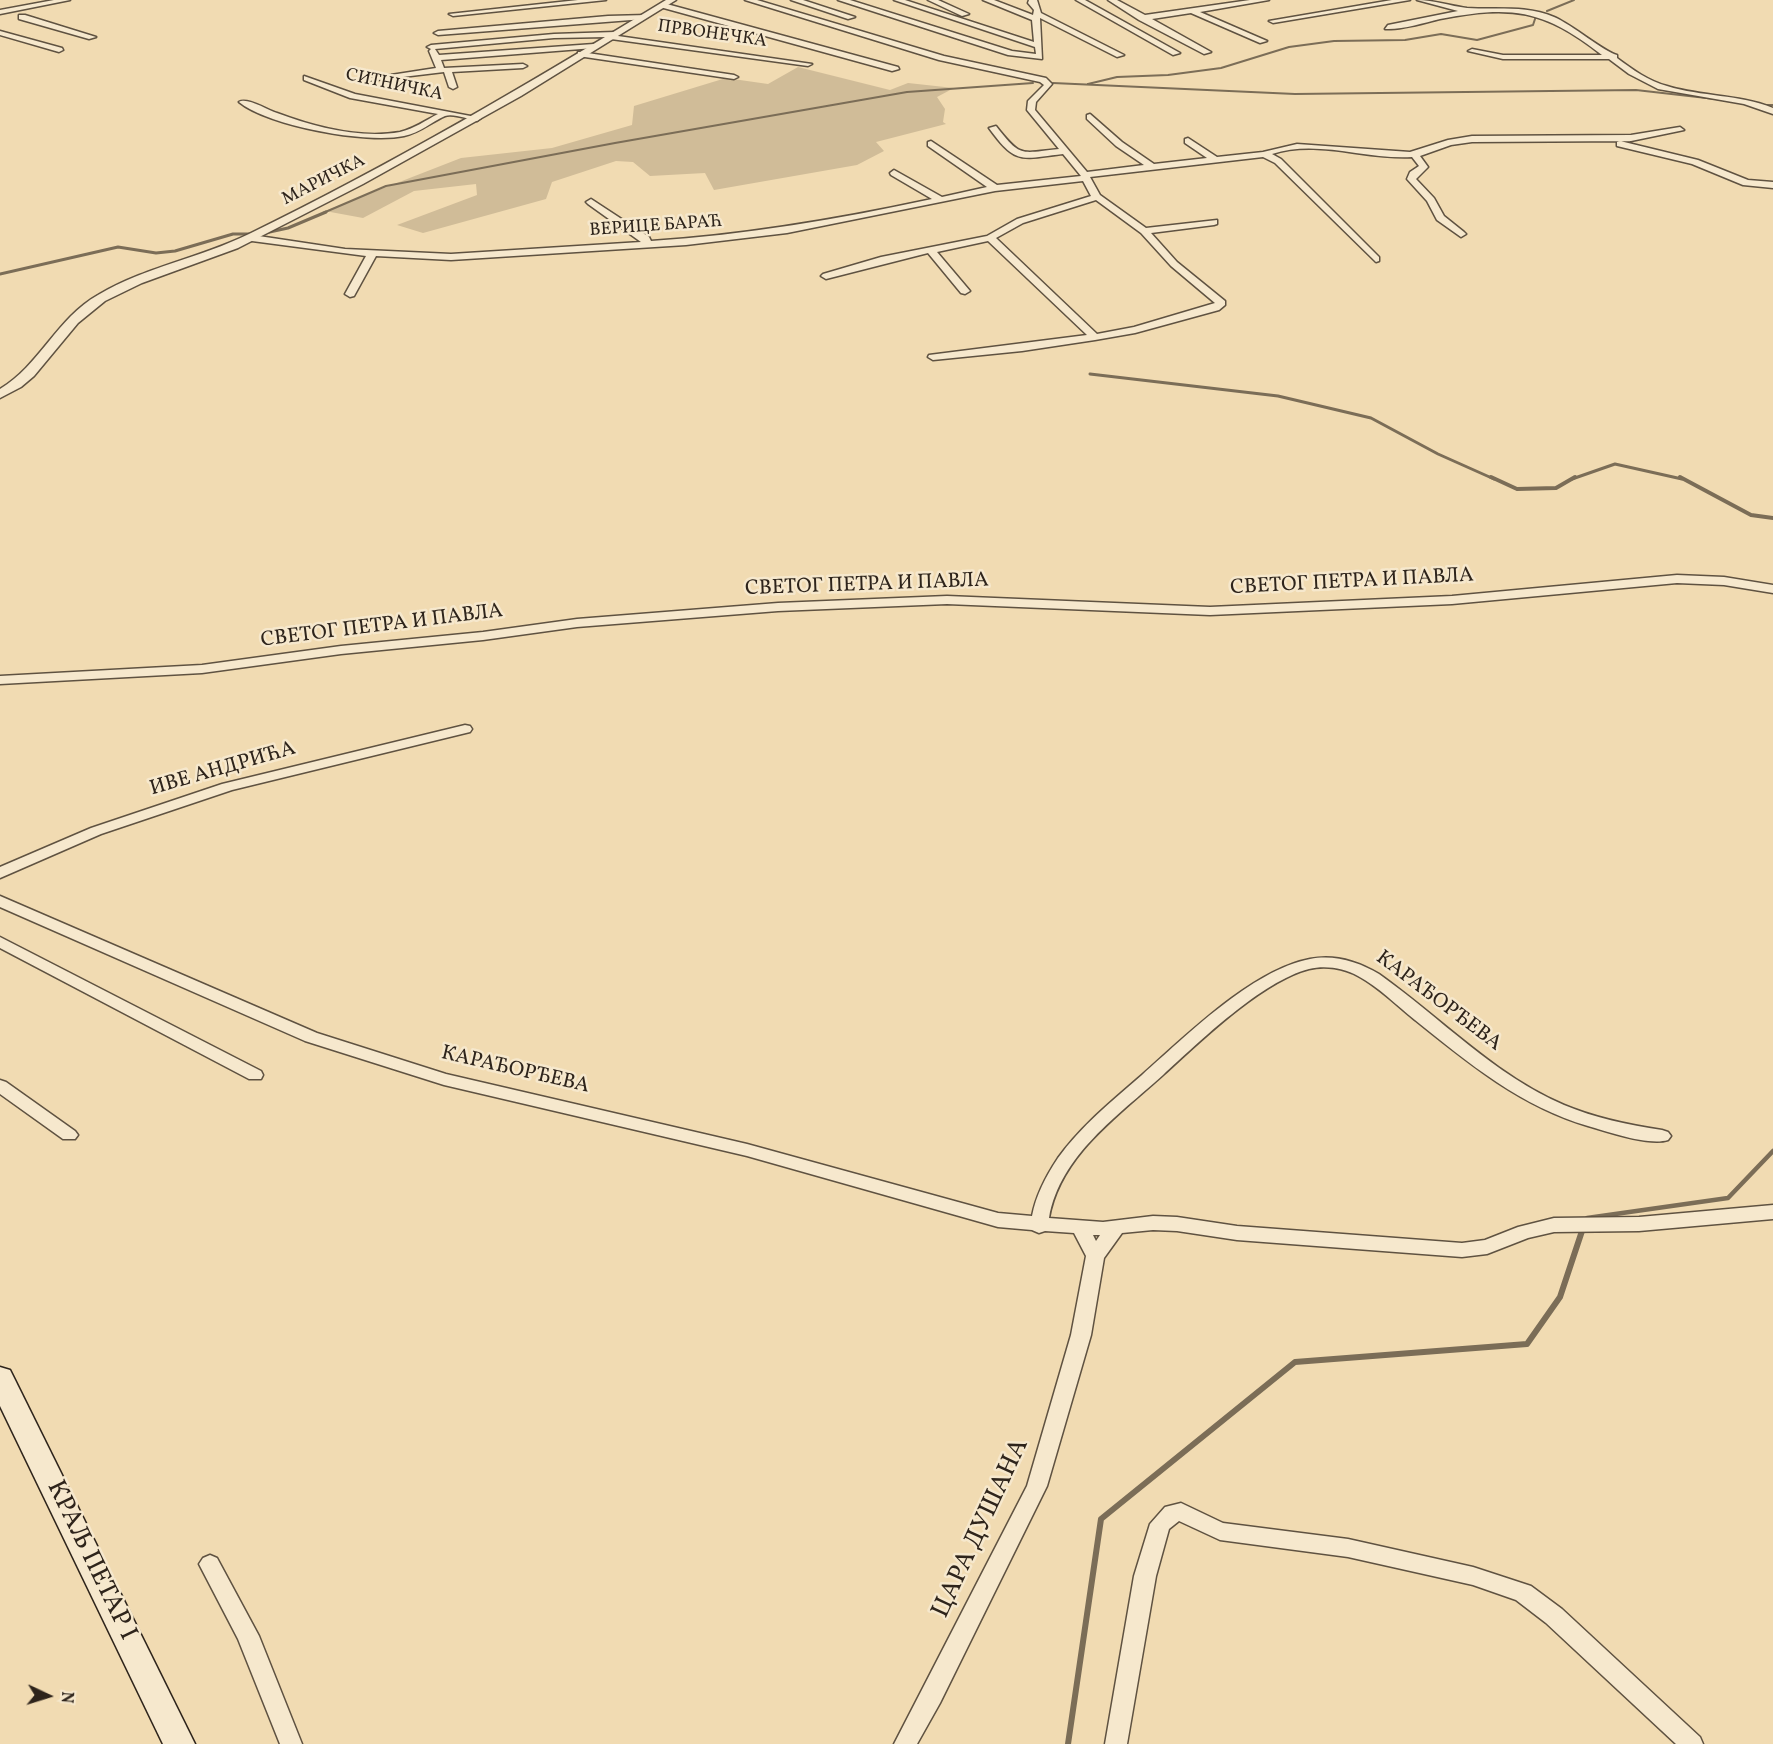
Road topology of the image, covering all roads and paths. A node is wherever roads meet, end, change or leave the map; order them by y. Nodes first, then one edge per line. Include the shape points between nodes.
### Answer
1 (66, 0) edge
2 (602, 0) edge
3 (749, 0) edge
4 (795, 0) edge
5 (842, 0) edge
6 (898, 0) edge
7 (932, 0) edge
8 (987, 0) edge
9 (1029, 0) edge
10 (1080, 0) edge
11 (1112, 0) edge
12 (1264, 0) edge
13 (1406, 0) edge
14 (1421, 0) edge
15 (48, 3) junction
16 (667, 3) edge
17 (1467, 10) junction
18 (1192, 11) junction
19 (0, 12) edge
20 (644, 17) junction
21 (851, 17) dead end
22 (1037, 17) junction
23 (1142, 18) junction
24 (1273, 21) dead end
25 (1, 27) edge
26 (1388, 27) dead end
27 (438, 33) junction
28 (613, 35) junction
29 (1036, 35) junction
30 (92, 37) dead end
31 (1263, 41) dead end
32 (594, 46) junction
33 (1039, 46) junction
34 (431, 47) junction
35 (59, 50) dead end
36 (1472, 51) dead end
37 (1208, 52) dead end
38 (1176, 53) dead end
39 (581, 54) junction
40 (1120, 55) dead end
41 (1039, 57) junction
42 (1614, 57) junction
43 (436, 58) junction
44 (808, 64) dead end
45 (523, 66) dead end
46 (895, 69) dead end
47 (444, 70) junction
48 (1005, 72) junction
49 (734, 77) dead end
50 (307, 78) dead end
51 (369, 79) dead end
52 (453, 87) dead end
53 (243, 102) dead end
54 (1773, 111) edge
55 (445, 114) junction
56 (1090, 117) dead end
57 (477, 118) junction
58 (993, 128) dead end
59 (1680, 130) dead end
60 (1594, 138) junction
61 (1188, 141) dead end
62 (931, 144) dead end
63 (1063, 151) junction
64 (1264, 154) junction
65 (1415, 154) junction
66 (1021, 156) junction
67 (1216, 160) junction
68 (1032, 167) dead end
69 (1153, 168) junction
70 (894, 173) dead end
71 (1086, 176) junction
72 (1773, 185) edge
73 (995, 188) junction
74 (1097, 197) junction
75 (939, 199) junction
76 (591, 202) dead end
77 (1214, 222) dead end
78 (1144, 231) junction
79 (1461, 234) dead end
80 (258, 235) junction
81 (990, 238) junction
82 (646, 244) junction
83 (933, 249) junction
84 (372, 254) junction
85 (1376, 259) dead end
86 (826, 276) dead end
87 (965, 291) dead end
88 (350, 294) dead end
89 (1095, 337) junction
90 (933, 357) dead end
91 (0, 394) edge
92 (1773, 589) edge
93 (0, 680) edge
94 (465, 729) dead end
95 (0, 873) edge
96 (0, 901) edge
97 (0, 942) edge
98 (255, 1075) dead end
99 (0, 1086) edge
100 (69, 1135) dead end
101 (1662, 1136) dead end
102 (1773, 1212) edge
103 (1039, 1226) junction
104 (1081, 1229) junction
105 (1115, 1229) junction
106 (1095, 1256) junction
107 (0, 1378) edge
108 (210, 1564) dead end
109 (179, 1744) edge
110 (291, 1744) edge
111 (905, 1744) edge
112 (1116, 1744) edge
113 (1692, 1744) edge

1 - 15 street
2 - 27 street via 455,10
3 - 48 street via 925,53
4 - 21 street
5 - 41 street via 1011,53
6 - 33 street
7 - 29 street
8 - 22 street
9 - 22 street
10 - 38 street
11 - 23 street
12 - 18 street
13 - 24 street
14 - 17 street
15 - 19 street
15 - 30 street via 18,18
16 - 20 street, МАРИЧКА
16 - 46 street
17 - 26 street
17 - 42 street via 1545,16
18 - 23 street
18 - 31 street
20 - 27 street
20 - 28 street, МАРИЧКА
22 - 29 street
22 - 40 street
23 - 37 street
25 - 35 street
27 - 34 street
28 - 32 street, МАРИЧКА
28 - 34 street, ПРВОНЕЧКА
28 - 44 street, ПРВОНЕЧКА
29 - 33 street
32 - 39 street, МАРИЧКА
32 - 43 street
33 - 41 street
34 - 43 street
36 - 42 street via 1513,57
39 - 49 street
39 - 57 street, МАРИЧКА
41 - 48 street
42 - 54 street via 1633,74 1663,87 1731,98
43 - 47 street
45 - 47 street
47 - 51 street
47 - 52 street
48 - 63 street via 1046,81 1047,87 1032,101 1031,110
50 - 55 street, СИТНИЧКА via 353,96
53 - 55 street via 300,122 380,136 410,132
55 - 57 street, СИТНИЧКА
56 - 69 street
57 - 80 street, МАРИЧКА via 390,168
58 - 66 street via 1010,150
59 - 60 street
60 - 65 street, ВЕРИЦЕ БАРАЋ via 1472,139
60 - 72 street via 1695,162 1746,183
61 - 67 street
62 - 73 street
63 - 66 street
63 - 71 street
64 - 65 street, ВЕРИЦЕ БАРАЋ via 1304,145 1368,154
64 - 67 street, ВЕРИЦЕ БАРАЋ
64 - 85 street via 1278,161
65 - 79 street via 1424,167 1411,179 1431,200 1440,218
66 - 68 street
67 - 69 street, ВЕРИЦЕ БАРАЋ
69 - 71 street, ВЕРИЦЕ БАРАЋ
70 - 75 street
71 - 73 street, ВЕРИЦЕ БАРАЋ via 1057,183
71 - 74 street
73 - 75 street, ВЕРИЦЕ БАРАЋ
74 - 78 street
74 - 81 street via 1020,221
75 - 82 street, ВЕРИЦЕ БАРАЋ via 773,232
76 - 82 street via 646,239
77 - 78 street
78 - 89 street via 1174,264 1221,304 1135,330
80 - 84 street, ВЕРИЦЕ БАРАЋ via 326,250
80 - 91 street, МАРИЧКА via 133,283 88,306 71,322 34,372
81 - 83 street
81 - 89 street
82 - 84 street, ВЕРИЦЕ БАРАЋ via 452,257
83 - 86 street
83 - 87 street via 933,255
84 - 88 street
89 - 90 street
92 - 93 street, СВЕТОГ ПЕТРА И ПАВЛА via 1724,580 1677,579 1452,600 1210,611 947,600 786,607 577,623 202,669
94 - 95 street, ИВЕ АНДРИЋА via 227,787 96,831
96 - 103 street, КАРАЂОРЂЕВА via 270,1021 433,1076 747,1150 998,1220
97 - 98 street
99 - 100 street
101 - 103 street, КАРАЂОРЂЕВА via 1604,1125 1542,1102 1459,1047 1375,979 1346,964 1311,963 1287,972 1246,999 1103,1119 1057,1174 1041,1207
102 - 105 street, КАРАЂОРЂЕВА via 1648,1224 1554,1225 1487,1247 1462,1250 1237,1233 1177,1224
103 - 104 street, КАРАЂОРЂЕВА
104 - 105 street, КАРАЂОРЂЕВА
104 - 106 street
105 - 106 street, ЦАРА ДУШАНА
106 - 111 street, ЦАРА ДУШАНА via 1081,1335 1037,1486
107 - 109 main road, КРАЉ ПЕТАР I
108 - 110 street via 248,1636
112 - 113 street via 1145,1576 1160,1524 1172,1513 1181,1512 1220,1532 1348,1548 1473,1576 1523,1593 1554,1616

